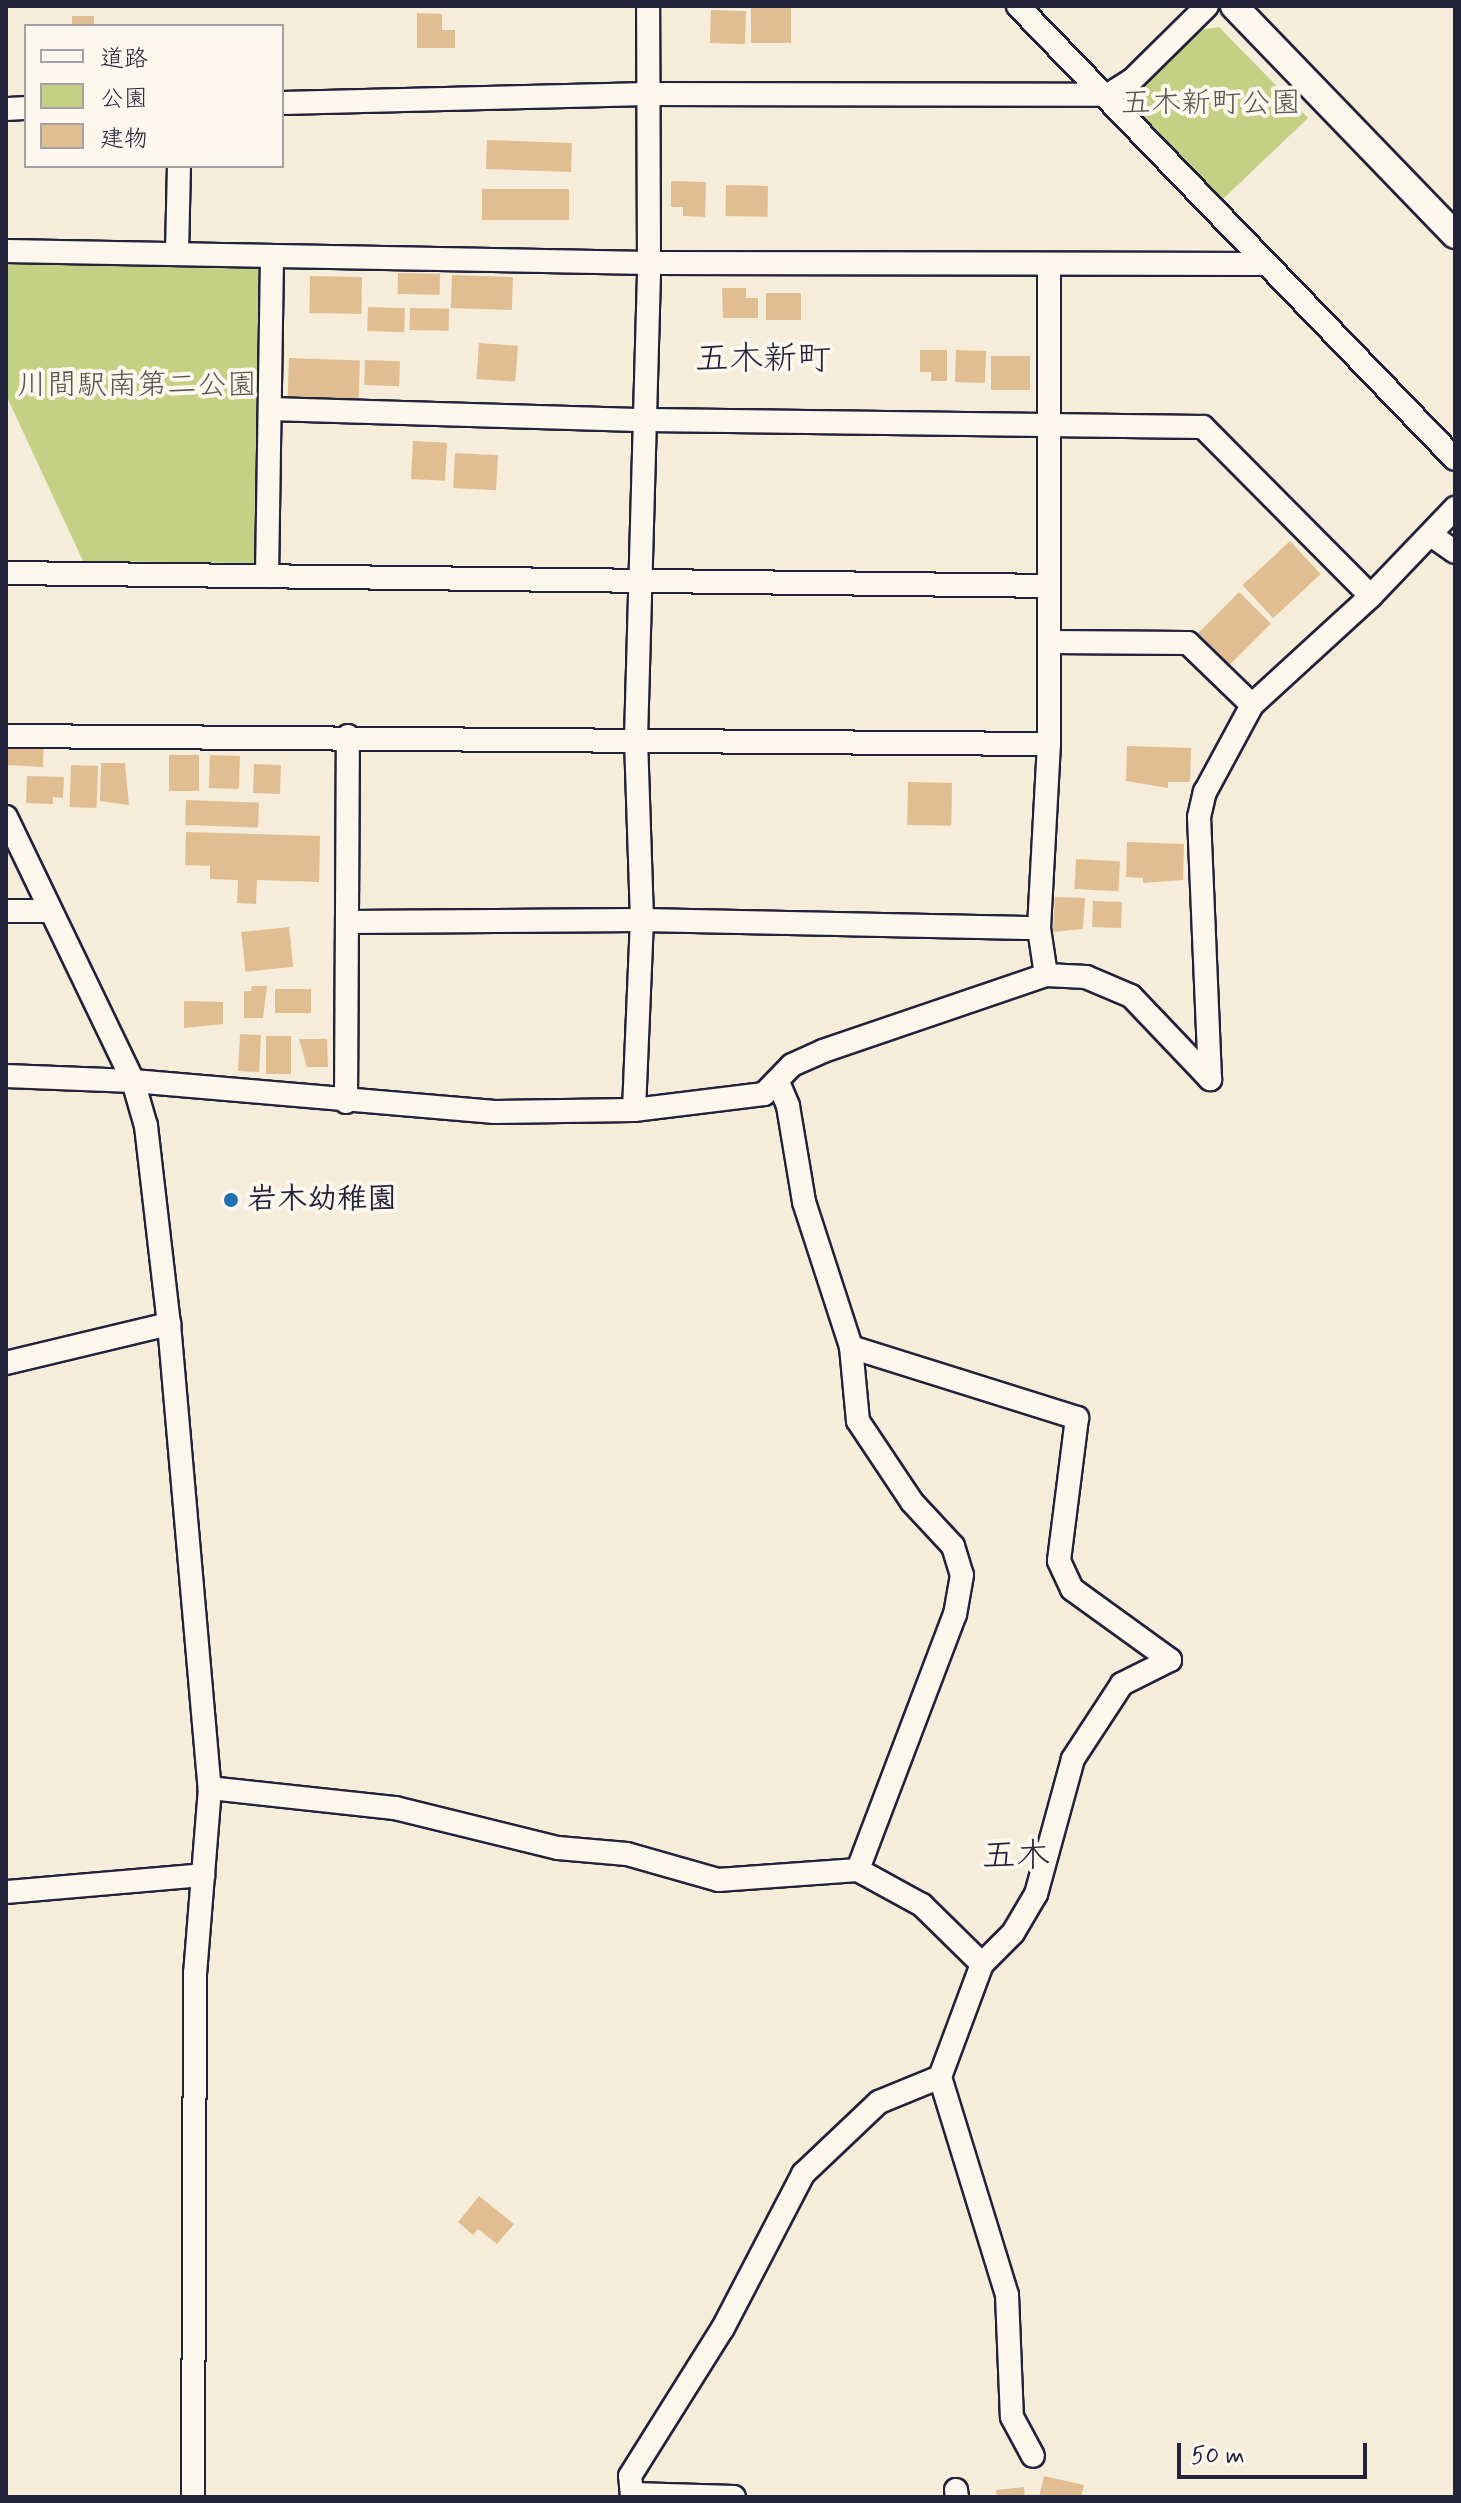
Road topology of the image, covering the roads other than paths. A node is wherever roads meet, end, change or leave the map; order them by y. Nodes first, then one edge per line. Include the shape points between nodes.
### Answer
1 (648, 6) edge
2 (1018, 6) edge
3 (1207, 6) edge
4 (1234, 6) edge
5 (648, 94) junction
6 (1108, 95) junction
7 (284, 103) edge
8 (179, 168) edge
9 (1455, 235) edge
10 (6, 251) edge
11 (177, 253) junction
12 (272, 256) junction
13 (649, 263) junction
14 (1049, 264) junction
15 (1265, 264) junction
16 (270, 409) junction
17 (646, 420) junction
18 (1049, 422) junction
19 (1455, 459) edge
20 (1455, 508) edge
21 (1431, 535) junction
22 (1455, 552) edge
23 (6, 573) edge
24 (267, 576) junction
25 (643, 578) junction
26 (1049, 586) junction
27 (1371, 596) junction
28 (1050, 642) junction
29 (1252, 705) junction
30 (6, 736) edge
31 (348, 736) junction
32 (636, 739) junction
33 (1049, 744) junction
34 (6, 817) edge
35 (6, 911) edge
36 (47, 911) junction
37 (642, 920) junction
38 (349, 922) junction
39 (1039, 928) junction
40 (1046, 975) junction
41 (6, 1076) edge
42 (133, 1081) junction
43 (778, 1082) junction
44 (346, 1102) junction
45 (634, 1110) junction
46 (169, 1324) junction
47 (851, 1347) junction
48 (6, 1363) edge
49 (210, 1788) junction
50 (858, 1870) junction
51 (203, 1875) junction
52 (6, 1892) edge
53 (982, 1964) junction
54 (940, 2077) junction
55 (1033, 2456) dead end
56 (632, 2496) edge
57 (193, 2497) edge
58 (734, 2497) edge

1 - 5 street
2 - 6 street
3 - 6 street via 1132,80
4 - 9 street
5 - 6 street
5 - 7 street
5 - 13 street
6 - 15 street
8 - 11 street
10 - 11 street
11 - 12 street
12 - 13 street
12 - 16 street
13 - 14 street
13 - 17 street
14 - 15 street
14 - 18 street
15 - 19 street
16 - 17 street
16 - 24 street
17 - 18 street
17 - 25 street
18 - 26 street
18 - 27 street via 1203,427
20 - 21 street
21 - 22 street
21 - 27 street
23 - 24 street
24 - 25 street
25 - 26 street
25 - 32 street
26 - 28 street
27 - 29 street
28 - 29 street via 1188,643
28 - 33 street
29 - 40 street via 1205,792 1199,817 1210,1079 1131,996 1086,977
30 - 31 street
31 - 32 street
31 - 38 street
32 - 33 street
32 - 37 street
33 - 39 street
34 - 36 street
35 - 36 street
36 - 42 street
37 - 38 street
37 - 39 street
37 - 45 street
38 - 44 street
39 - 40 street
40 - 43 street via 823,1051 792,1065
41 - 42 street
42 - 44 street
42 - 46 street via 146,1126
43 - 45 street via 764,1094
43 - 47 street via 788,1106 804,1202
44 - 45 street via 495,1112
46 - 48 street
46 - 49 street
47 - 50 street via 858,1421 912,1502 953,1546 962,1575 955,1614
47 - 53 street via 1077,1418 1059,1561 1072,1589 1170,1660 1122,1684 1097,1717 1073,1759 1036,1894 1013,1933
49 - 50 street via 395,1808 558,1848 627,1854 718,1880
49 - 51 street
50 - 53 street via 922,1905
51 - 52 street
51 - 57 street via 195,1973
53 - 54 street
54 - 55 street via 1007,2295 1012,2417
54 - 56 street via 879,2102 803,2174 723,2328 630,2476
56 - 58 street

